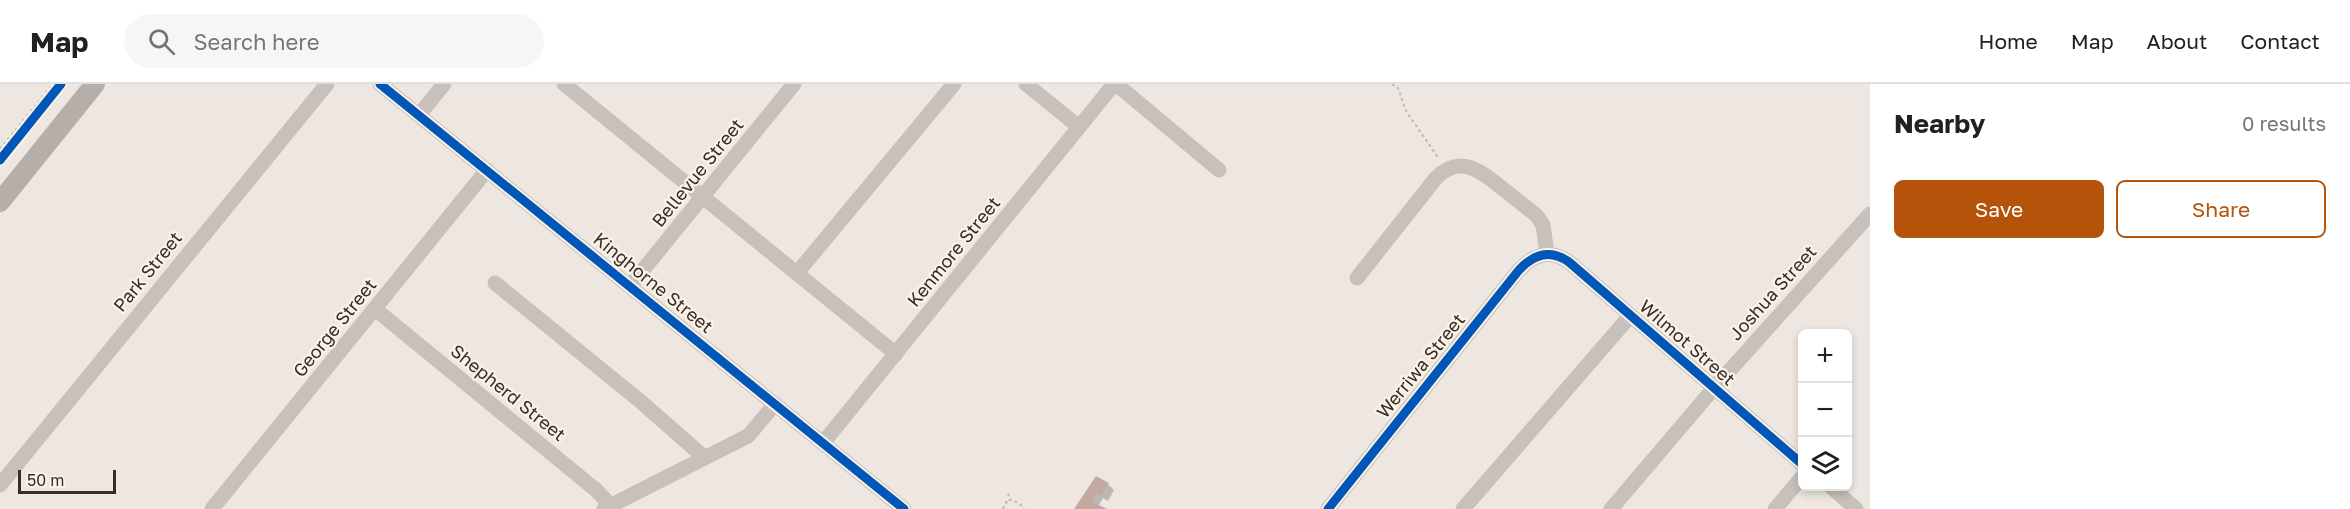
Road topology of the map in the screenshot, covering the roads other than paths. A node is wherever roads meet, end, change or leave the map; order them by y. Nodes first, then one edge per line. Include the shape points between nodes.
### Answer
1 (95, 84) edge
2 (327, 84) edge
3 (380, 84) edge
4 (444, 84) edge
5 (564, 84) edge
6 (794, 84) edge
7 (954, 84) edge
8 (1026, 84) edge
9 (1115, 84) edge
10 (419, 115) junction
11 (1079, 127) junction
12 (487, 170) junction
13 (1219, 170) dead end
14 (704, 197) junction
15 (0, 202) edge
16 (1870, 214) edge
17 (1547, 254) junction
18 (797, 273) junction
19 (1357, 278) dead end
20 (495, 283) dead end
21 (630, 286) junction
22 (375, 309) junction
23 (1630, 316) junction
24 (896, 354) junction
25 (1714, 388) junction
26 (775, 404) junction
27 (823, 443) junction
28 (705, 458) junction
29 (1798, 460) edge
30 (1798, 483) edge
31 (0, 485) edge
32 (1836, 491) edge
33 (610, 508) edge
34 (900, 508) edge
35 (212, 509) edge
36 (1328, 509) edge
37 (1463, 509) edge
38 (1611, 509) edge
39 (1775, 509) edge
40 (1856, 509) edge

1 - 15 main road
2 - 31 street, Park Street
3 - 10 street, Kinghorne Street
4 - 10 street
5 - 14 street
6 - 14 street, Bellevue Street
7 - 18 street
8 - 11 street
9 - 11 street, Kenmore Street
9 - 13 street
10 - 12 street, Kinghorne Street
11 - 24 street, Kenmore Street
12 - 21 street, Kinghorne Street
12 - 22 street, George Street
14 - 18 street
14 - 21 street, Bellevue Street
16 - 25 street, Joshua Street
17 - 19 street via 1543,225 1532,212 1478,170 1462,166 1436,178
17 - 23 street, Wilmot Street via 1562,257
17 - 36 street, Werriwa Street via 1532,258 1519,270
18 - 24 street
20 - 28 street
21 - 26 street, Kinghorne Street
22 - 33 street, Shepherd Street via 596,490
22 - 35 street, George Street
23 - 25 street, Wilmot Street
23 - 37 street
24 - 27 street, Kenmore Street
25 - 29 street, Wilmot Street
25 - 38 street, Joshua Street
26 - 27 street, Kinghorne Street
26 - 28 street via 748,436
27 - 34 street, Kinghorne Street
28 - 33 street
30 - 39 street
32 - 40 street

